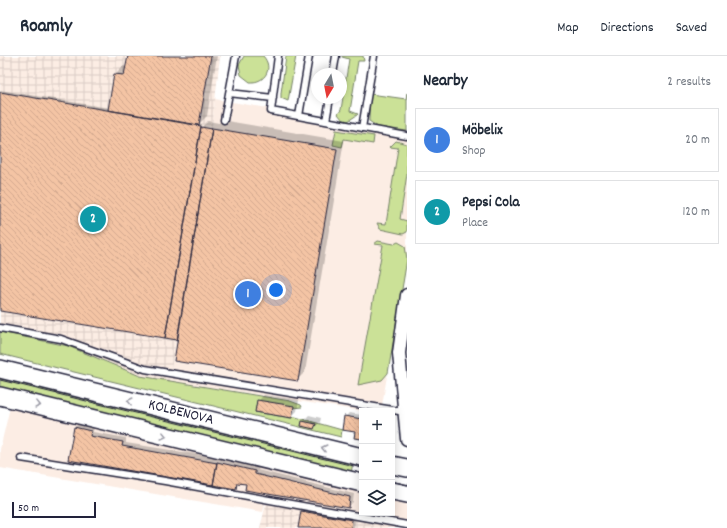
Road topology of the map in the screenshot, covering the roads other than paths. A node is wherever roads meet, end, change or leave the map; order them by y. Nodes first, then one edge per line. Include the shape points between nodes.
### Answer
1 (236, 56) edge
2 (278, 56) edge
3 (309, 56) edge
4 (336, 56) edge
5 (374, 56) edge
6 (334, 68) edge
7 (229, 93) junction
8 (273, 98) junction
9 (329, 104) edge
10 (299, 116) junction
11 (224, 120) dead end
12 (326, 121) junction
13 (362, 128) junction
14 (407, 136) edge
15 (407, 296) edge
16 (0, 328) edge
17 (0, 369) edge
18 (0, 396) edge
19 (405, 412) junction
20 (407, 439) edge
21 (359, 456) edge
22 (21, 458) dead end
23 (395, 465) edge
24 (407, 468) edge
25 (359, 482) edge
26 (395, 492) edge
27 (407, 494) edge
28 (407, 525) edge

1 - 7 lane
2 - 8 lane
3 - 10 lane
4 - 6 lane
5 - 13 lane
7 - 8 lane
7 - 11 lane
8 - 10 lane via 271,111
9 - 12 lane
10 - 12 lane
12 - 13 lane
13 - 14 lane
15 - 19 street via 399,353
16 - 19 lane via 61,339 145,370
21 -> 17 main road, KOLBENOVA
18 -> 25 main road, KOLBENOVA
19 - 20 street
22 - 28 lane via 166,481
23 - 24 main road
26 - 27 main road

